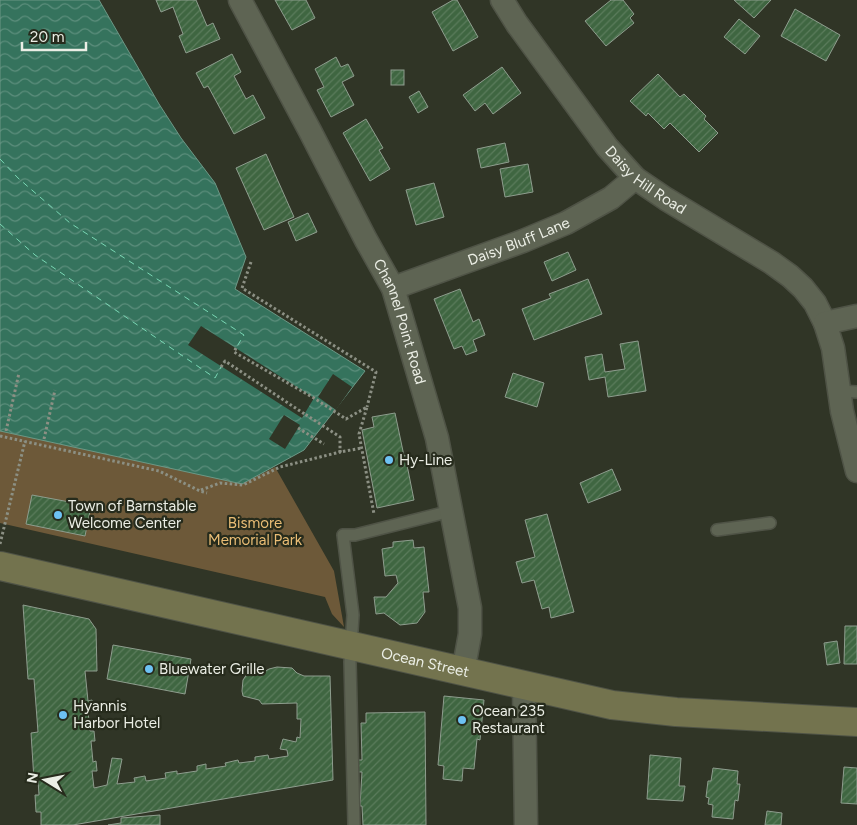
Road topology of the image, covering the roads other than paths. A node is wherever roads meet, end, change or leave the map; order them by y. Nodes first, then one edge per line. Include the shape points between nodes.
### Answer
1 (240, 0) edge
2 (502, 0) edge
3 (635, 178) junction
4 (393, 288) junction
5 (857, 316) edge
6 (825, 323) junction
7 (848, 392) edge
8 (857, 471) edge
9 (451, 511) junction
10 (770, 523) dead end
11 (717, 530) dead end
12 (0, 566) edge
13 (351, 645) junction
14 (464, 672) junction
15 (524, 686) junction
16 (857, 722) edge
17 (354, 825) edge
18 (526, 825) edge

1 - 4 street, Channel Point Road
2 - 3 street, Daisy Hill Road via 607,147
3 - 4 street, Daisy Bluff Lane via 611,198 566,223
3 - 6 street, Daisy Hill Road via 790,276 815,303
4 - 9 street, Channel Point Road via 437,438
5 - 6 street
6 - 7 street, Daisy Hill Road
7 - 8 street, Daisy Hill Road via 842,411
9 - 13 lane via 343,535 353,615
9 - 14 street, Channel Point Road via 471,622
10 - 11 lane
12 - 13 main road, Ocean Street
13 - 14 main road, Ocean Street
13 - 17 lane
14 - 15 main road, Ocean Street
15 - 16 main road, Ocean Street via 639,709
15 - 18 street

